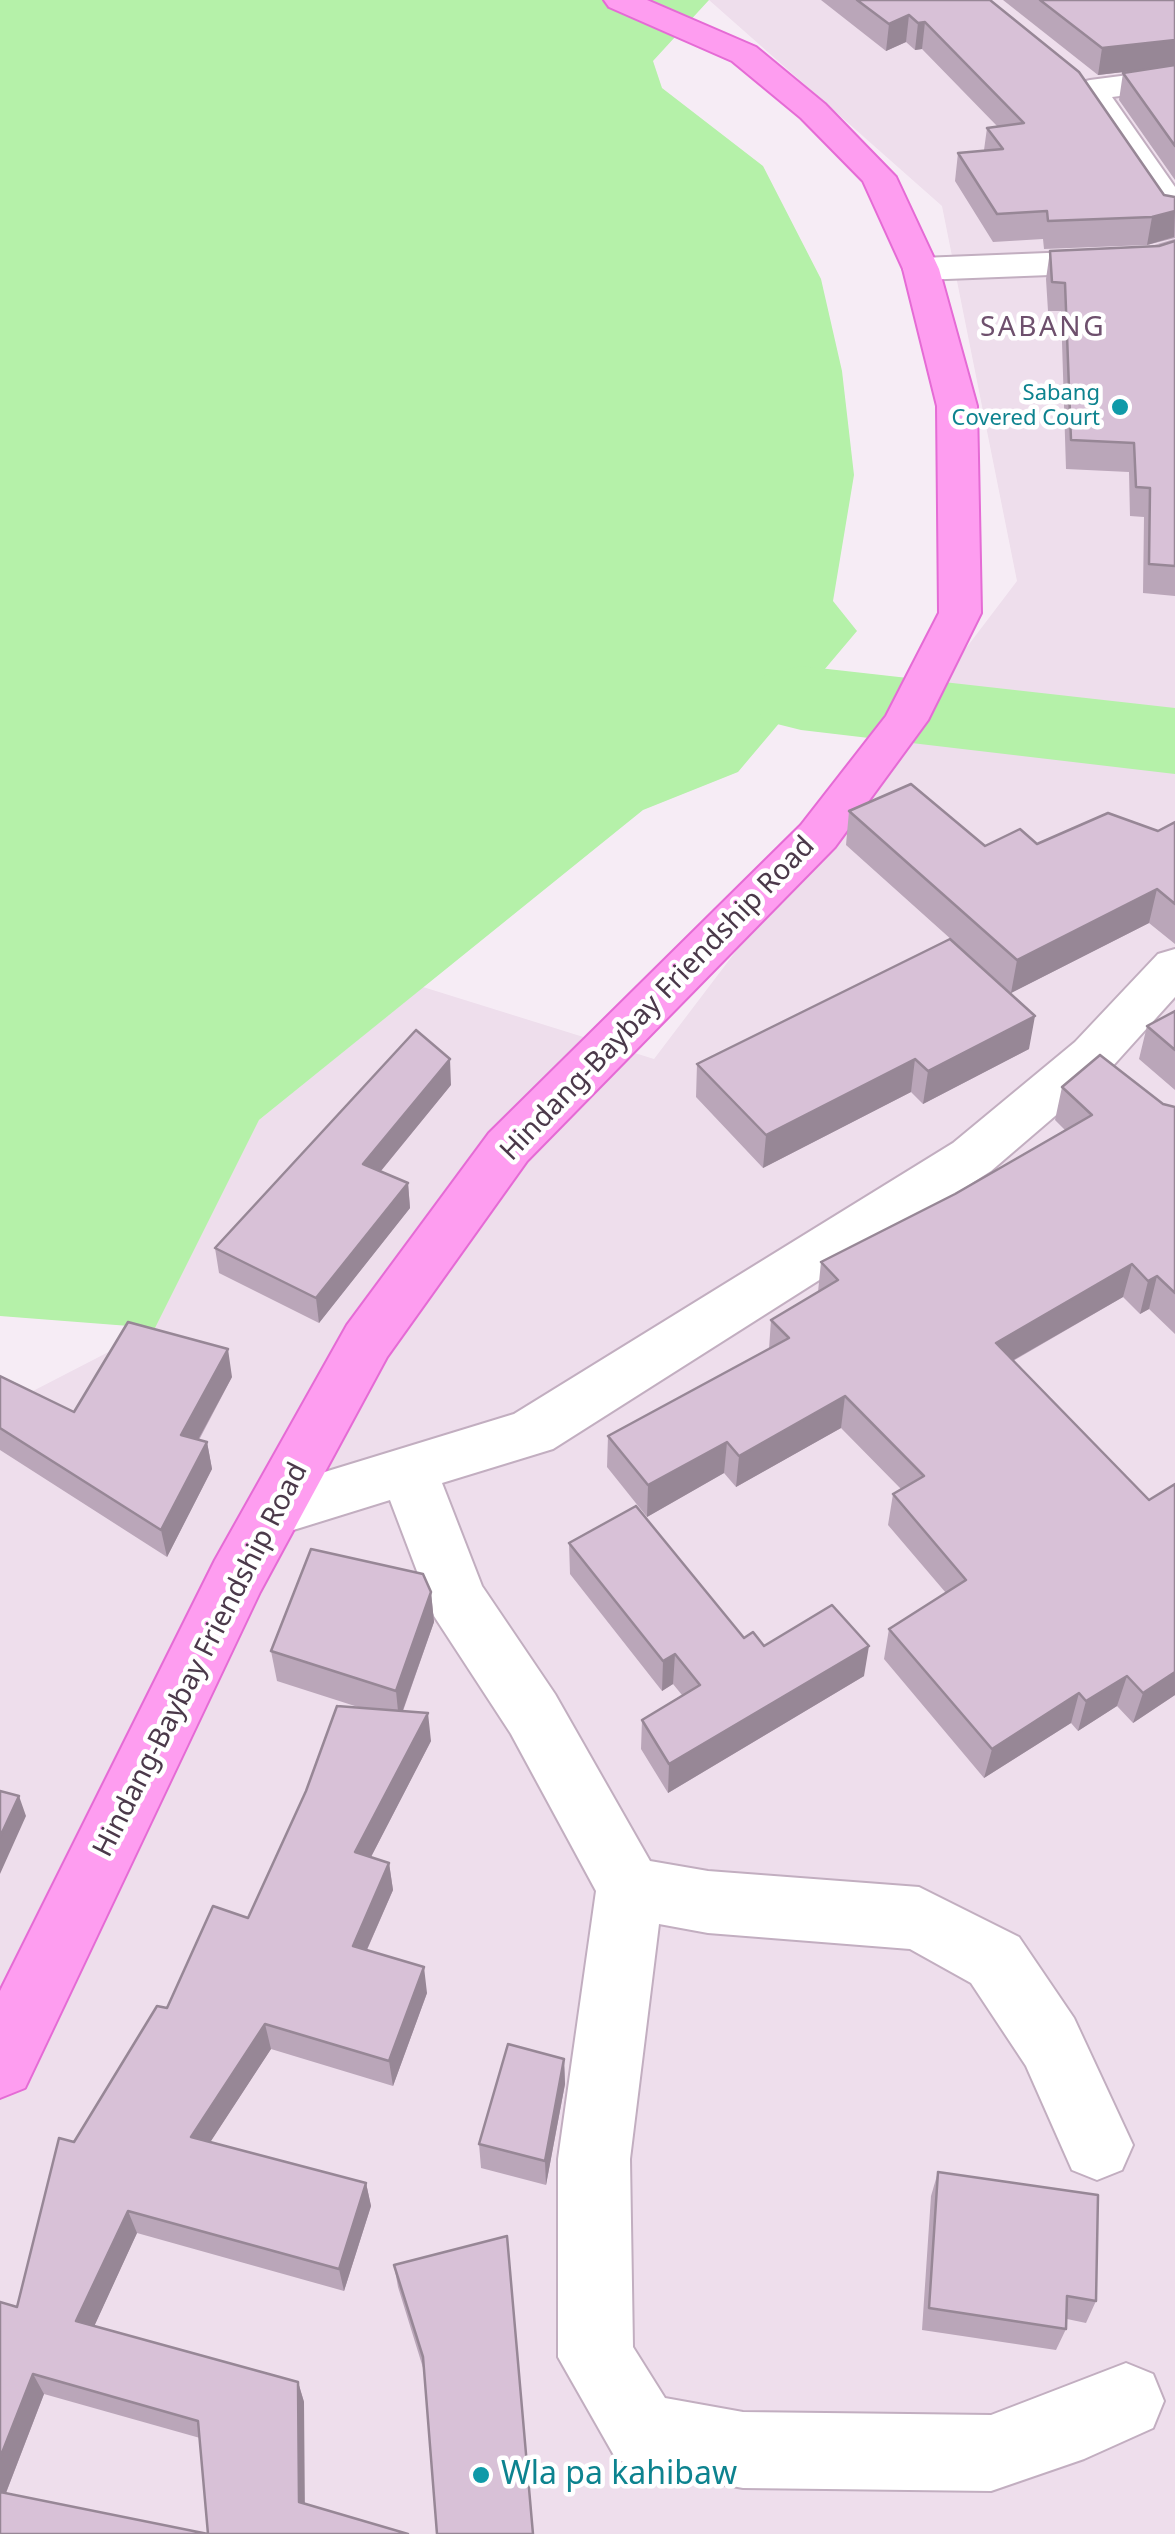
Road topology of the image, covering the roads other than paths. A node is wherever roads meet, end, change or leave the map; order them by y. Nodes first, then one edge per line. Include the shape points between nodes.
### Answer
1 (620, 0) edge
2 (1062, 67) edge
3 (1175, 79) edge
4 (1090, 90) junction
5 (1175, 213) edge
6 (1175, 252) edge
7 (921, 269) junction
8 (1175, 966) edge
9 (408, 1470) junction
10 (274, 1511) junction
11 (630, 1888) junction
12 (0, 2064) edge
13 (1097, 2144) dead end
14 (1126, 2401) dead end

1 - 7 main road, Hindang-Baybay Friendship Road via 744,54 813,111 879,177
2 - 4 street
3 - 4 street
4 - 5 street
6 - 7 street via 1154,260
7 - 10 main road, Hindang-Baybay Friendship Road via 956,406 960,613 906,720 818,836 508,1147 367,1341
8 - 9 street via 1108,1068 532,1432
9 - 10 street
9 - 11 street via 456,1598 532,1714
10 - 12 main road, Hindang-Baybay Friendship Road
11 - 13 street via 708,1902 918,1918 980,1951 995,1960 1050,2042
11 - 14 street via 594,2158 596,2357 643,2432 742,2450 992,2453

